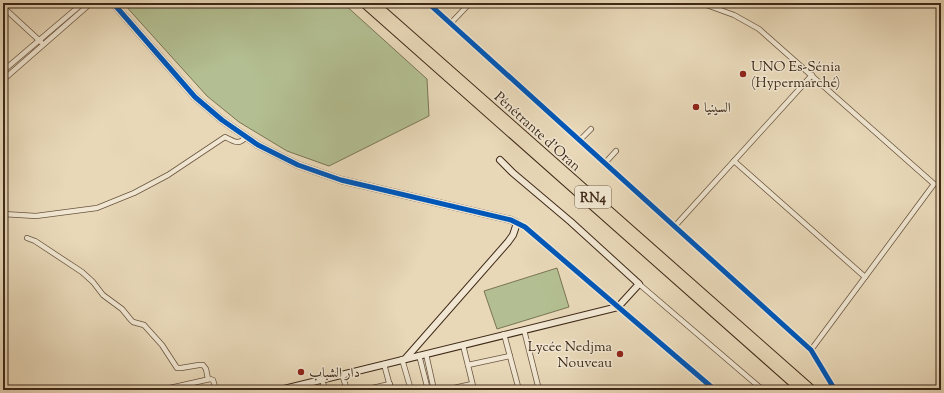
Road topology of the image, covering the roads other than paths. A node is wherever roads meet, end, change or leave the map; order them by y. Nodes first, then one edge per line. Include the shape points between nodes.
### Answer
1 (83, 3) edge
2 (91, 3) edge
3 (113, 3) edge
4 (364, 3) edge
5 (374, 3) edge
6 (428, 3) edge
7 (470, 3) edge
8 (701, 3) edge
9 (3, 7) edge
10 (451, 23) junction
11 (38, 40) junction
12 (43, 45) junction
13 (3, 71) edge
14 (812, 75) junction
15 (3, 80) edge
16 (591, 129) dead end
17 (246, 137) junction
18 (580, 140) junction
19 (616, 151) dead end
20 (500, 160) dead end
21 (734, 160) junction
22 (605, 163) junction
23 (3, 214) edge
24 (517, 223) junction
25 (675, 226) junction
26 (27, 238) dead end
27 (865, 277) junction
28 (639, 284) junction
29 (618, 307) junction
30 (524, 330) junction
31 (504, 334) junction
32 (463, 345) junction
33 (810, 350) junction
34 (426, 354) junction
35 (419, 355) junction
36 (510, 356) junction
37 (404, 359) junction
38 (384, 364) junction
39 (468, 365) junction
40 (342, 374) junction
41 (208, 379) junction
42 (322, 379) junction
43 (390, 384) junction
44 (472, 384) junction
45 (302, 387) edge
46 (455, 389) edge
47 (161, 390) edge
48 (216, 390) edge
49 (281, 390) edge
50 (324, 390) edge
51 (347, 390) edge
52 (364, 390) edge
53 (391, 390) edge
54 (411, 390) edge
55 (428, 390) edge
56 (434, 390) edge
57 (445, 390) edge
58 (474, 390) edge
59 (519, 390) edge
60 (539, 390) edge
61 (716, 390) edge
62 (763, 390) edge
63 (801, 390) edge
64 (812, 390) edge
65 (836, 390) edge

1 - 11 street
2 - 12 street
3 - 17 street via 195,97
4 - 63 highway, Pénétrante d'Oran / RN4
5 - 64 highway, Pénétrante d'Oran / RN4
6 - 10 street
7 - 10 street
8 - 14 street via 734,15 759,29
9 - 11 street
10 - 18 street
11 - 12 street
11 - 13 street
12 - 15 street
14 - 21 street
14 - 27 street via 934,184
16 - 18 street
17 - 23 street via 237,142 225,137 168,175 97,208 36,216
17 - 24 street via 298,165 341,180
18 - 22 street
19 - 22 street
20 - 28 street
21 - 25 street
21 - 27 street
22 - 25 street
24 - 29 street via 525,227
24 - 37 street via 508,242
25 - 33 street
26 - 41 street via 36,241 82,272 103,295 122,308 133,322 144,325 162,345 177,368 203,365
27 - 33 street
28 - 29 street
28 - 62 street
29 - 30 street
29 - 61 street
30 - 31 street
30 - 60 street
31 - 32 street
31 - 36 street
32 - 34 street
32 - 39 street
33 - 65 street
34 - 35 street
34 - 56 street
35 - 37 street
35 - 55 street
36 - 39 street
36 - 59 street
37 - 38 street
37 - 54 street
38 - 40 street
38 - 43 street
39 - 44 street
40 - 42 street
40 - 51 street
41 - 47 street
41 - 48 street via 213,380
42 - 45 street
42 - 50 street
43 - 52 street
43 - 53 street
44 - 46 street
44 - 58 street
45 - 49 street
46 - 57 street

